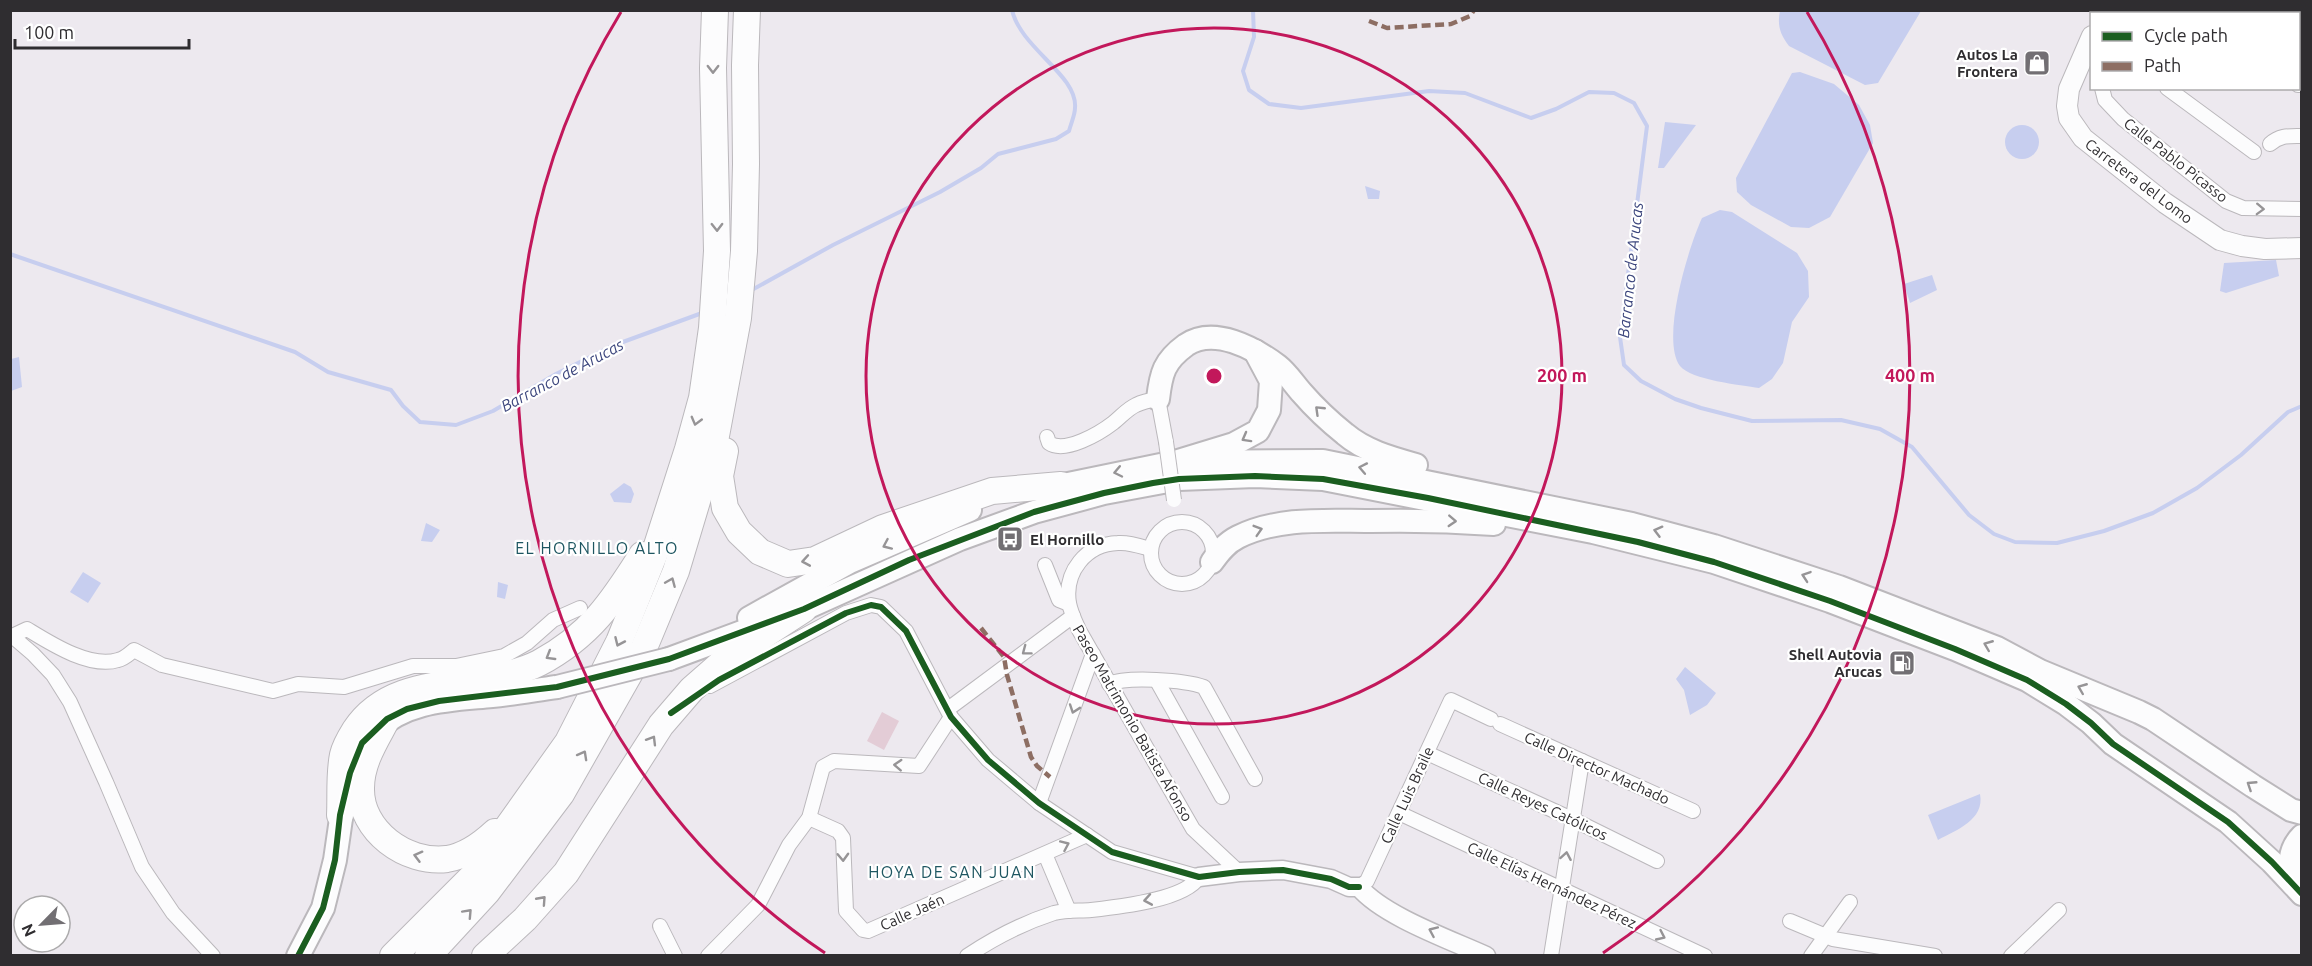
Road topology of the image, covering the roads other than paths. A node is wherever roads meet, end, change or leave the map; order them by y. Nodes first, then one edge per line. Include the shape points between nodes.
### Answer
1 (715, 10) edge
2 (747, 10) edge
3 (2090, 38) edge
4 (2102, 90) edge
5 (2170, 90) edge
6 (2301, 136) edge
7 (2270, 144) dead end
8 (2254, 152) dead end
9 (2301, 209) edge
10 (2301, 248) edge
11 (1255, 351) junction
12 (1161, 375) junction
13 (1158, 399) junction
14 (1135, 405) junction
15 (1047, 437) dead end
16 (721, 439) junction
17 (1170, 452) junction
18 (1061, 485) junction
19 (1544, 504) junction
20 (666, 516) junction
21 (1177, 522) junction
22 (1593, 532) junction
23 (1150, 549) junction
24 (1212, 562) junction
25 (1045, 565) dead end
26 (580, 608) dead end
27 (804, 609) junction
28 (1071, 610) junction
29 (11, 637) edge
30 (712, 642) junction
31 (1094, 654) junction
32 (1088, 669) junction
33 (2034, 676) junction
34 (1107, 678) junction
35 (1157, 681) junction
36 (1451, 700) joint
37 (671, 712) junction
38 (949, 713) junction
39 (387, 719) junction
40 (1427, 753) junction
41 (1582, 761) junction
42 (1255, 778) dead end
43 (1222, 797) dead end
44 (1039, 803) junction
45 (522, 808) junction
46 (1693, 811) dead end
47 (1399, 813) junction
48 (2301, 813) edge
49 (340, 815) junction
50 (809, 818) junction
51 (1572, 819) junction
52 (1088, 835) junction
53 (2301, 836) edge
54 (1045, 854) junction
55 (1658, 861) dead end
56 (1239, 872) junction
57 (1199, 877) junction
58 (1359, 887) junction
59 (1561, 889) junction
60 (2297, 889) edge
61 (1850, 902) dead end
62 (2059, 910) dead end
63 (1069, 911) junction
64 (1790, 921) dead end
65 (660, 926) dead end
66 (1825, 936) junction
67 (213, 956) edge
68 (298, 956) edge
69 (393, 956) edge
70 (428, 956) edge
71 (485, 956) edge
72 (675, 956) edge
73 (708, 956) edge
74 (967, 956) edge
75 (1486, 956) edge
76 (1551, 956) edge
77 (1705, 956) edge
78 (1811, 956) edge
79 (1935, 956) edge
80 (2011, 956) edge

1 -> 20 highway via 717,251 712,328 702,398
2 - 16 highway via 744,251
3 - 10 main road, Carretera del Lomo via 2069,89 2067,106 2069,118 2083,138 2220,240 2265,249
4 -> 9 street, Calle Pablo Picasso via 2105,100 2123,119 2226,201 2243,208
5 - 8 street
6 - 7 street via 2276,138
11 - 12 main road via 1237,341 1193,340 1172,355
11 -> 17 main road via 1271,381 1269,410 1258,431 1234,444
19 -> 11 main road via 1380,455 1347,436 1279,367
12 - 13 main road
12 - 14 street
13 - 14 street
13 - 17 street
14 - 15 street via 1112,424 1064,446 1053,446
18 -> 16 highway via 992,491 883,528 815,560 788,564 760,552 739,532 725,507 720,476
70 -> 16 highway via 487,892 561,794 644,648 676,571
17 -> 18 main road
19 -> 17 main road via 1323,460
17 - 21 street, bridge
18 -> 30 main road via 993,501 860,557 763,609
33 -> 19 main road via 1997,648 1771,564 1632,524
20 -> 45 highway via 619,642 568,742
20 -> 49 highway via 605,611 560,650 514,673 410,691 371,710 348,741 343,755
21 - 23 street via 1159,531
21 - 24 street via 1187,522 1205,533 1211,542
24 -> 22 main road via 1224,546 1238,537 1261,528 1301,521 1448,520
22 - 27 main road via 1323,479 1179,479 1034,512 909,560
22 - 33 main road via 1714,562
23 - 24 street via 1151,560 1161,577 1170,583 1190,584 1200,579
23 - 28 street via 1119,543 1090,550 1070,578
25 - 28 street, Paseo Matrimonio Batista Afonso via 1059,600
26 - 29 street via 553,620 527,643 504,656 456,666 413,666 344,687 298,684 273,691 162,665 134,650 120,660 104,662 63,650 27,629
27 - 30 main road
27 - 37 highway via 724,661
28 - 31 street, Paseo Matrimonio Batista Afonso
28 -> 38 street
29 - 67 street via 53,675 70,702 142,867 173,913
30 - 39 main road, bridge via 669,660 557,687 439,701
31 - 32 street
31 - 34 street, Paseo Matrimonio Batista Afonso
32 - 34 street
32 -> 44 street
48 -> 33 main road via 2153,719
33 - 60 main road via 2113,744 2228,822
34 - 35 street
34 - 56 street, Paseo Matrimonio Batista Afonso via 1193,829
35 - 42 street via 1204,687
35 - 43 street
36 - 40 street, Calle Luis Braile
36 - 41 street, Calle Director Machado
37 - 38 street via 719,680 846,613 871,605 882,607 906,631
71 -> 37 highway via 566,873
38 - 44 street via 988,760
38 -> 50 street via 919,766 834,761 823,767
45 -> 39 highway via 467,853 430,860 396,849 371,824 361,789 370,750
39 - 49 main road via 362,743
40 - 47 street, Calle Luis Braile
40 - 51 street, Calle Reyes Católicos
41 - 46 street, Calle Director Machado
41 - 51 street
44 - 52 street
45 - 69 highway via 472,876
47 - 58 street, Calle Luis Braile via 1367,881
47 - 59 street, Calle Elías Hernández Pérez
49 - 68 main road via 335,860 323,908
50 -> 54 street, Calle Jaén via 838,831 843,838 846,911 868,931
50 - 73 street via 789,845 758,905
51 - 55 street, Calle Reyes Católicos
59 -> 51 street
54 -> 52 street, Calle Jaén
52 - 57 street via 1112,852
53 - 60 main road via 2291,852 2289,866
54 - 63 street
56 - 57 street
56 - 58 street via 1283,870
57 -> 63 street via 1184,891 1164,898
75 -> 58 street via 1377,904
59 - 76 street
59 -> 77 street, Calle Elías Hernández Pérez
61 - 66 street
62 - 80 street
63 - 74 street via 1057,912 999,936
64 - 66 street
65 - 72 street
66 - 78 street
66 - 79 street

